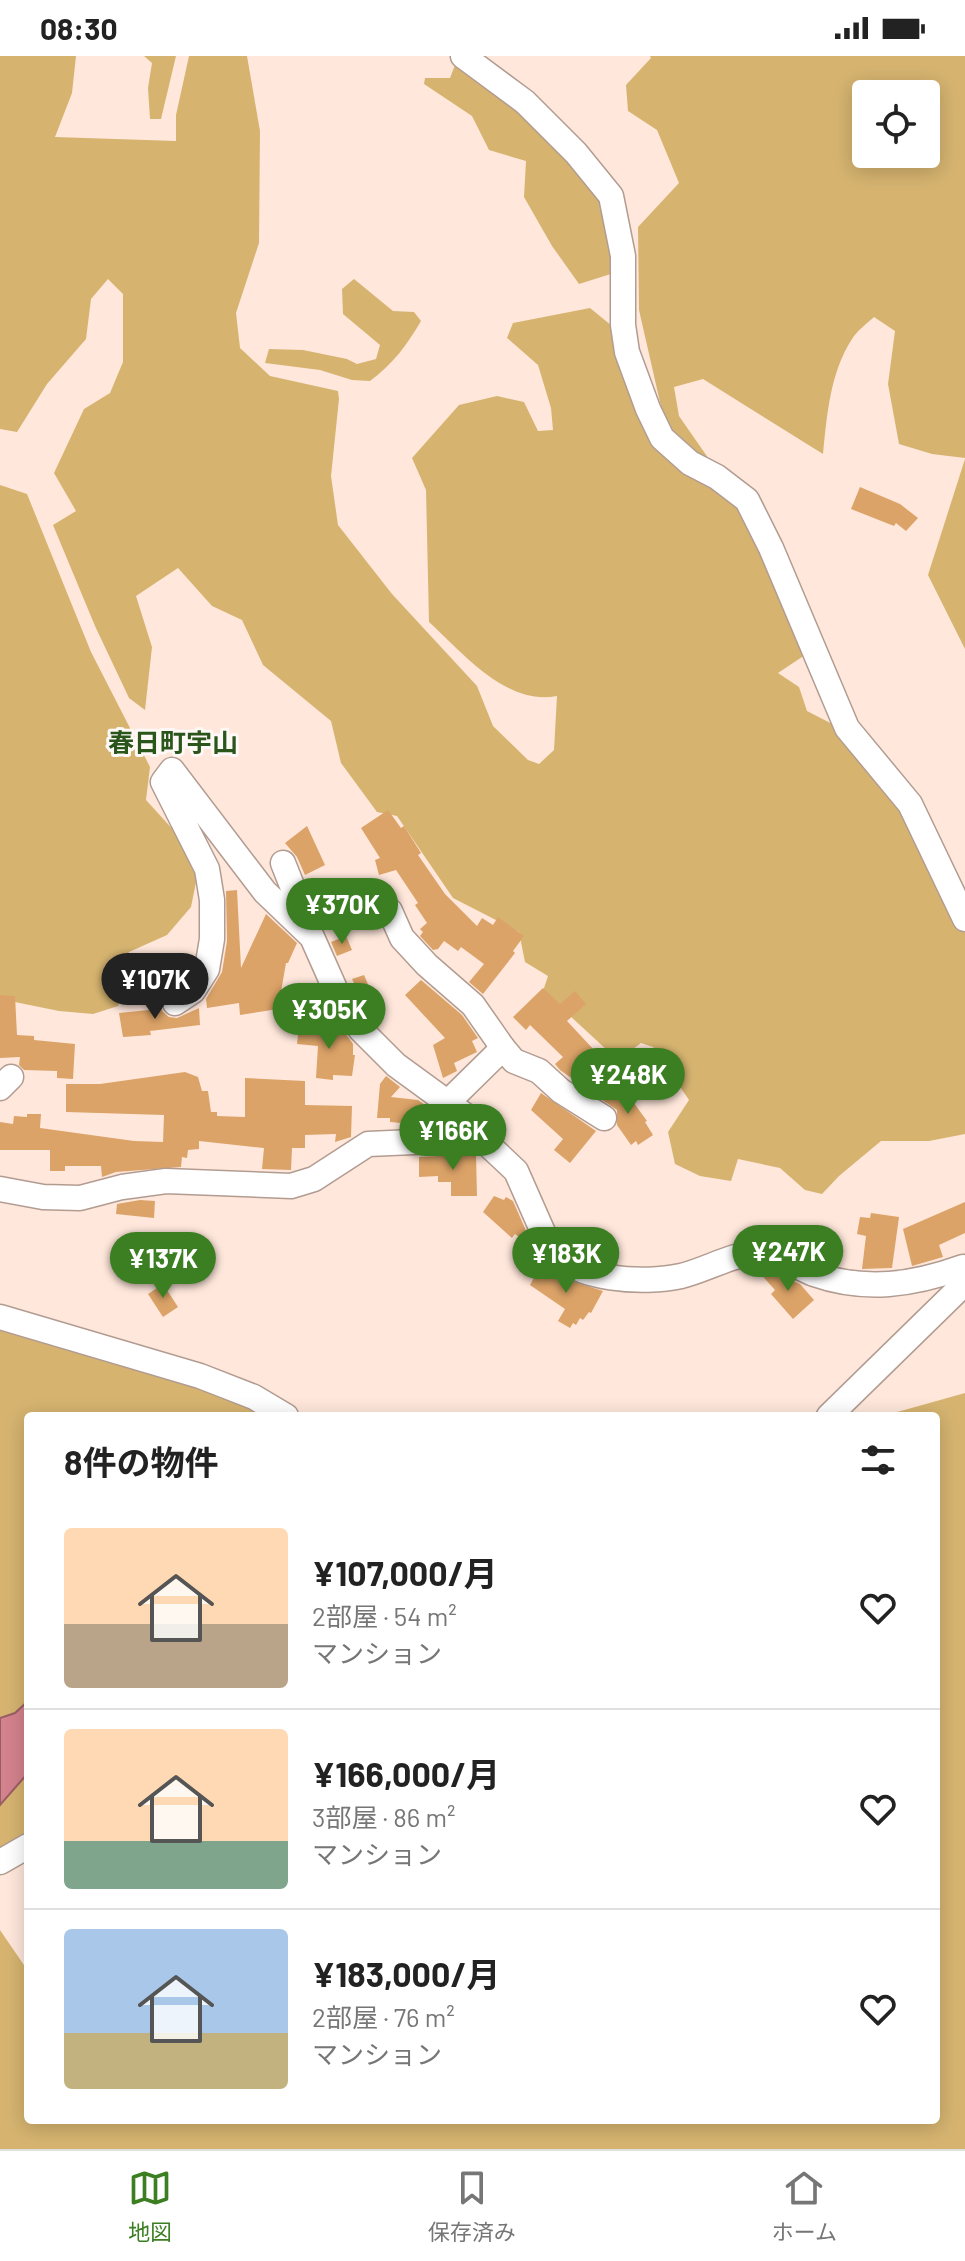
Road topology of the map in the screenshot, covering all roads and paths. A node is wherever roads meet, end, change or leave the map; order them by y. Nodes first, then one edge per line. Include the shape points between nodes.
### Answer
1 (463, 56) edge
2 (283, 863) dead end
3 (390, 911) dead end
4 (965, 919) edge
5 (297, 920) junction
6 (175, 1003) dead end
7 (503, 1048) junction
8 (447, 1103) junction
9 (604, 1118) dead end
10 (482, 1139) junction
11 (0, 1189) edge
12 (965, 1268) edge
13 (965, 1283) edge
14 (0, 1317) edge
15 (279, 1412) edge
16 (833, 1412) edge
17 (24, 1848) edge
18 (0, 1862) edge

1 - 4 street via 525,102 611,196 623,256 627,352 662,438 747,500 847,728 910,804
2 - 5 street via 304,916
3 - 7 street via 402,938 473,1005
5 - 6 street via 265,892 172,770 163,782 207,869 212,900 207,969 193,991
5 - 8 street via 312,937 340,1000 361,1030 396,1065
7 - 8 street
7 - 9 street via 514,1061 539,1071
8 - 10 street via 470,1119
10 - 11 street via 368,1144 314,1179 291,1186 166,1181 80,1198
10 - 12 street via 516,1171 557,1258 576,1269 641,1281 681,1276 755,1253 868,1286 907,1283
13 - 16 street
14 - 15 street via 200,1376
17 - 18 street

